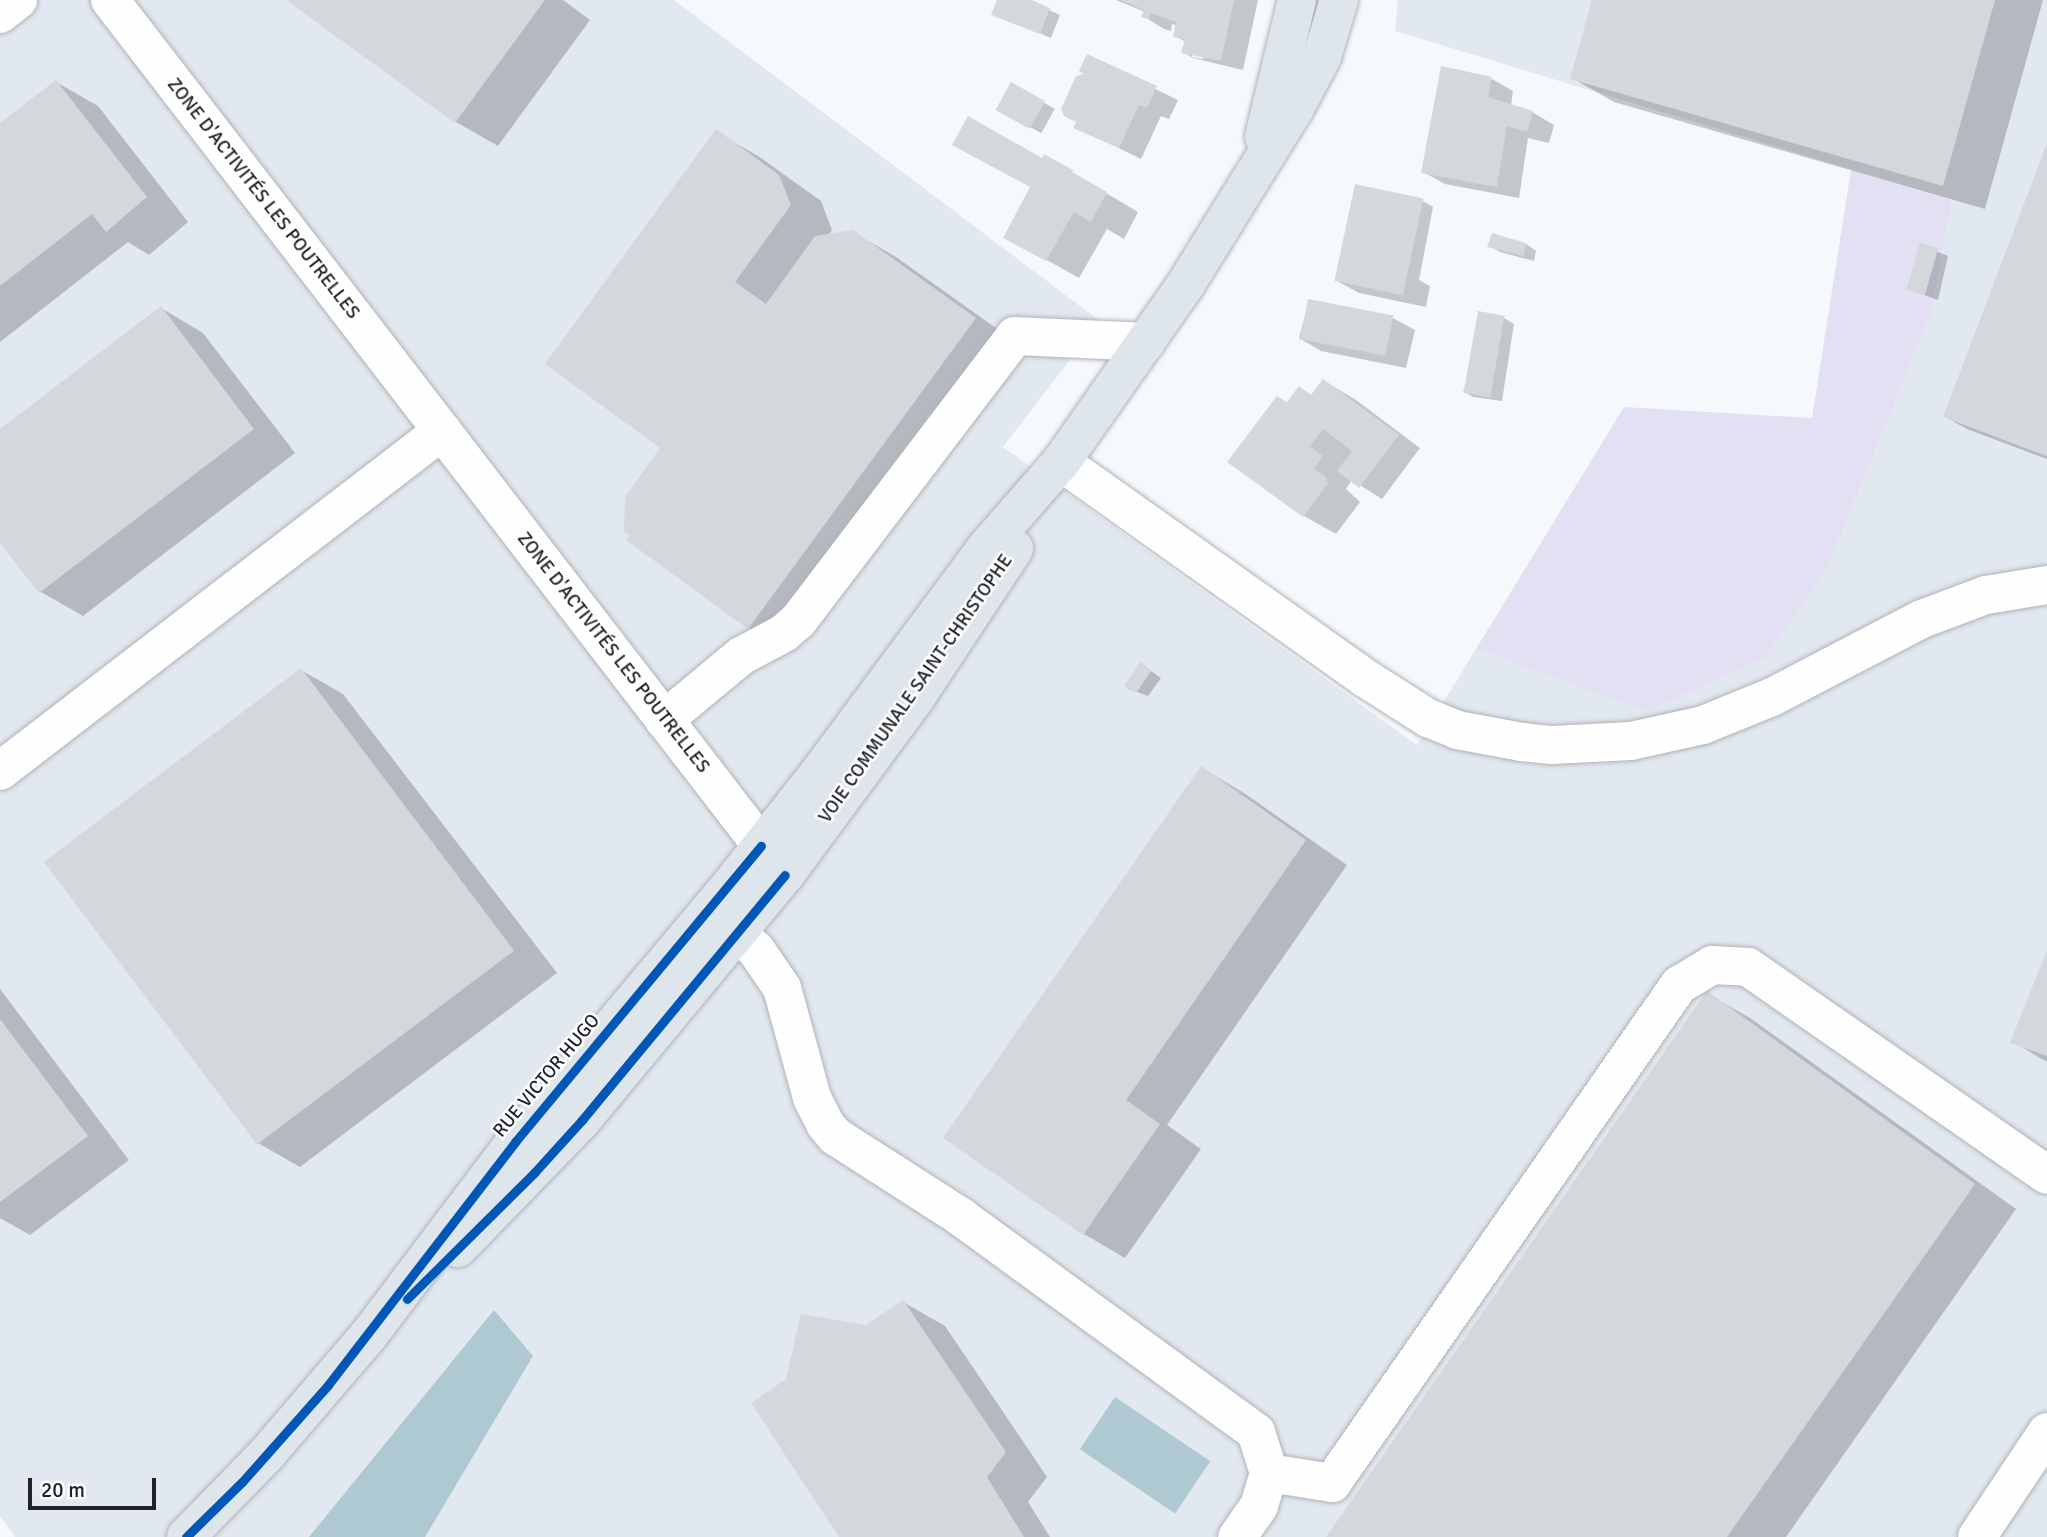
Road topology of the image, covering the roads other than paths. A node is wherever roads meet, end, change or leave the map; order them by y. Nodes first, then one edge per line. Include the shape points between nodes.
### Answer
1 (18, 0) edge
2 (110, 0) edge
3 (1297, 0) edge
4 (1339, 0) edge
5 (0, 14) edge
6 (1256, 167) junction
7 (1146, 342) junction
8 (442, 431) junction
9 (1061, 461) junction
10 (2047, 585) edge
11 (664, 720) junction
12 (0, 771) edge
13 (773, 861) junction
14 (724, 921) junction
15 (2047, 1175) edge
16 (2047, 1432) edge
17 (1269, 1473) junction
18 (186, 1537) edge
19 (1237, 1537) edge
20 (1977, 1537) edge

1 - 5 lane
2 - 8 lane, ZONE D'ACTIVITÉS LES POUTRELLES
3 - 6 main road, VOIE COMMUNALE SAINT-CHRISTOPHE
4 - 6 main road, VOIE COMMUNALE SAINT-CHRISTOPHE via 1319,65
6 - 7 main road, VOIE COMMUNALE SAINT-CHRISTOPHE
7 - 9 main road, VOIE COMMUNALE SAINT-CHRISTOPHE
7 - 11 lane via 1015,336 798,621 741,656
8 - 11 lane, ZONE D'ACTIVITÉS LES POUTRELLES
8 - 12 lane
9 - 10 lane via 1419,712 1457,730 1522,742 1631,741 1703,725 1772,697 1923,619 1986,595
9 - 13 main road, VOIE COMMUNALE SAINT-CHRISTOPHE via 987,547
11 - 13 lane, ZONE D'ACTIVITÉS LES POUTRELLES
13 - 14 main road, RUE VICTOR HUGO
14 - 17 lane via 770,966 782,988 812,1098 835,1136 961,1217 1256,1432
14 - 18 main road, RUE VICTOR HUGO via 515,1142 369,1335 250,1473
15 - 17 lane via 1748,967 1712,965 1679,985 1332,1483
16 - 20 lane
17 - 19 lane via 1259,1506

